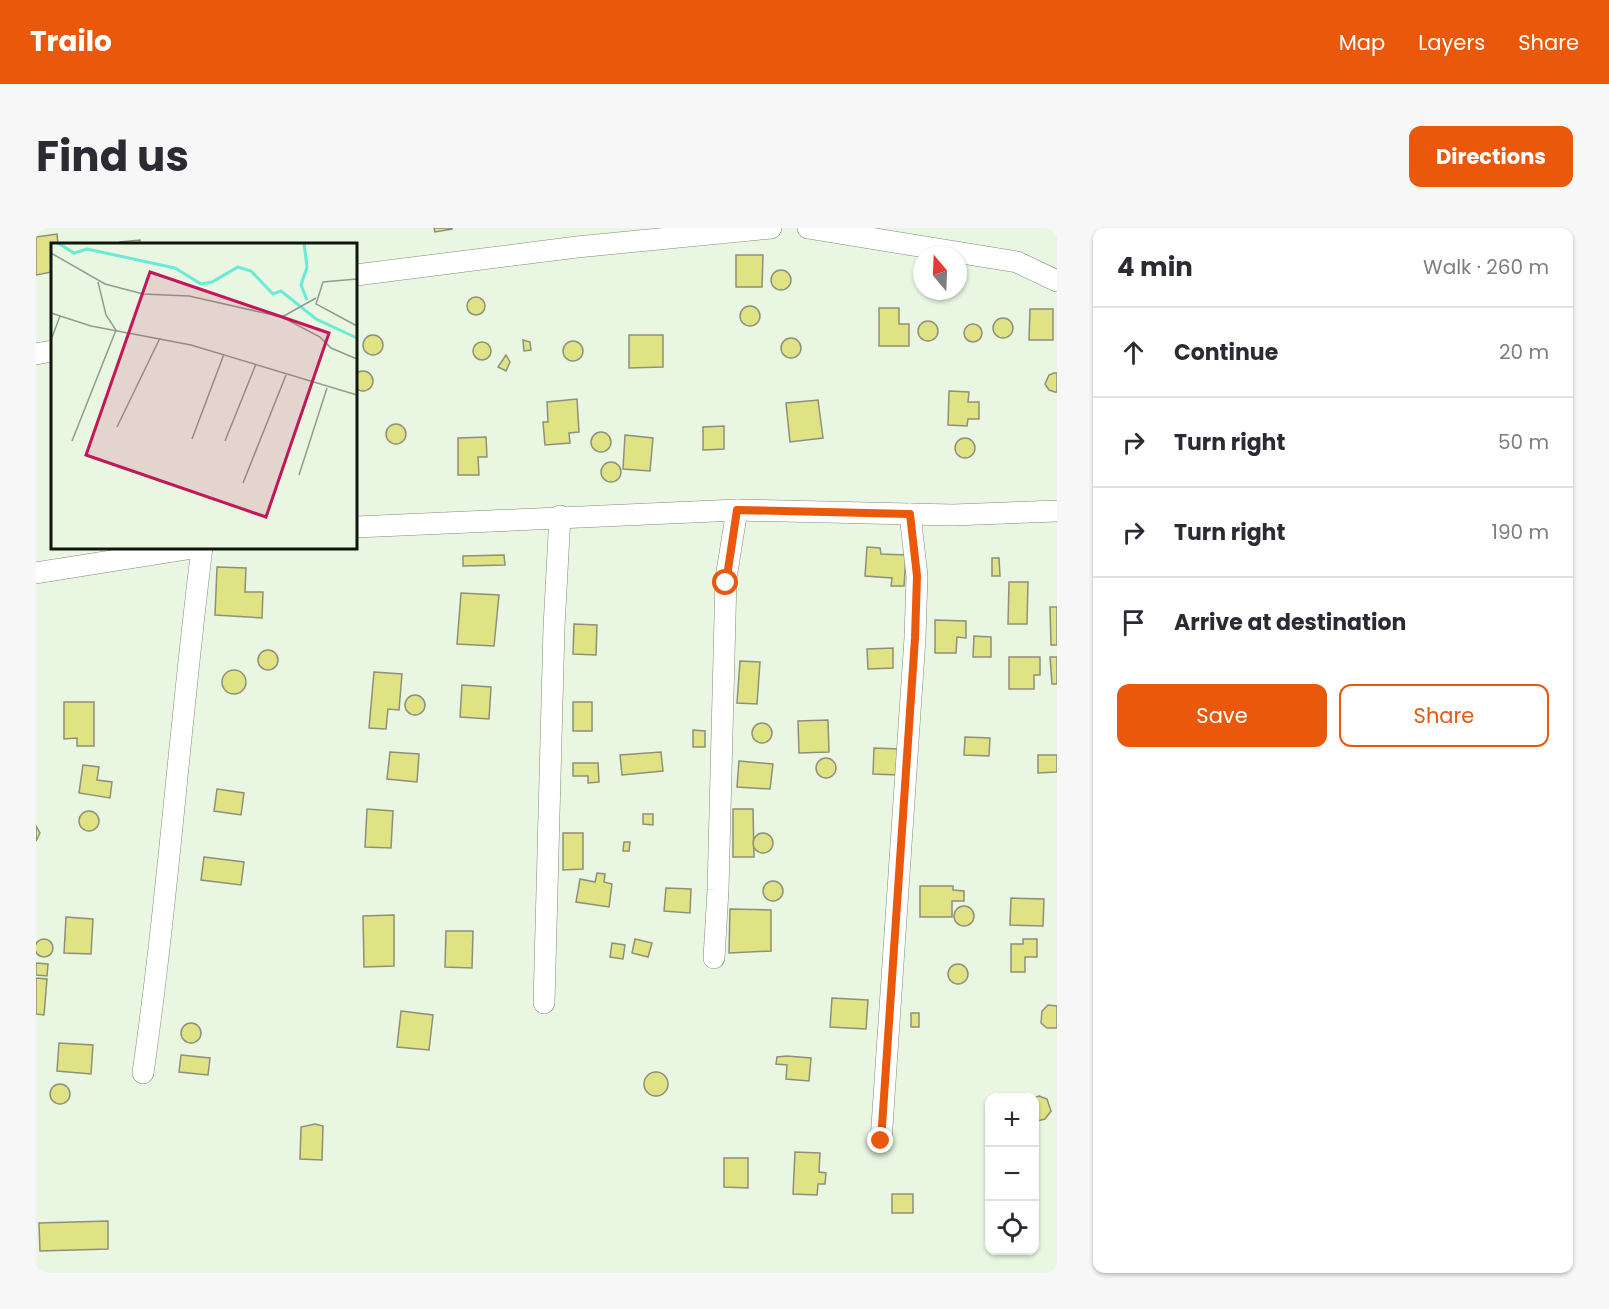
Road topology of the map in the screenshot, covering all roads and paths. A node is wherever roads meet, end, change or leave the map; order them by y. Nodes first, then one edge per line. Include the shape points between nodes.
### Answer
1 (771, 228) edge
2 (808, 228) edge
3 (357, 275) edge
4 (1057, 281) edge
5 (51, 351) edge
6 (36, 354) edge
7 (737, 510) junction
8 (1057, 511) edge
9 (910, 514) junction
10 (561, 516) junction
11 (357, 527) edge
12 (187, 549) edge
13 (202, 549) edge
14 (36, 573) edge
15 (714, 958) dead end
16 (544, 1003) dead end
17 (143, 1074) dead end
18 (881, 1141) dead end

1 - 3 street
2 - 4 street via 1017,262
5 - 6 street
7 - 9 street
7 - 10 street
7 - 15 street via 726,578
8 - 9 street
9 - 18 street via 917,576 915,638
10 - 11 street
10 - 16 street via 554,627
12 - 14 street
13 - 17 street via 160,957

